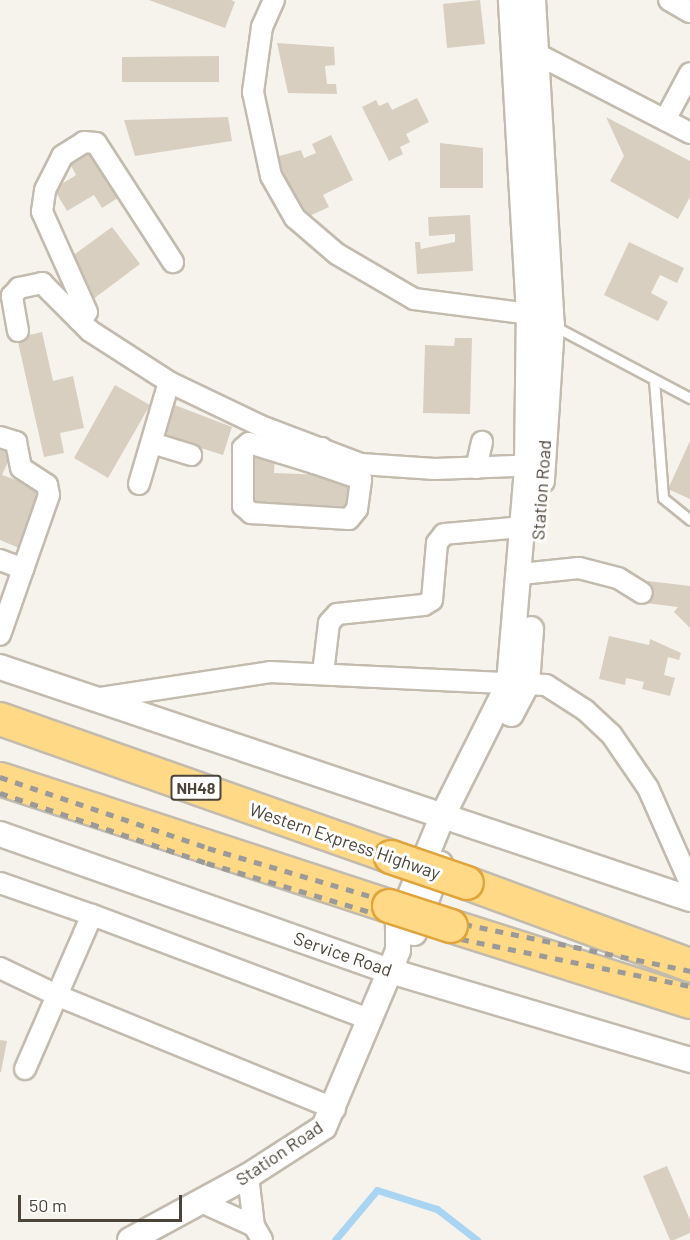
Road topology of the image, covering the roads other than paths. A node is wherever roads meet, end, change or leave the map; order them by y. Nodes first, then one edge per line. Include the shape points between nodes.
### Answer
1 (274, 0) edge
2 (512, 0) edge
3 (533, 0) edge
4 (669, 0) edge
5 (690, 12) edge
6 (537, 54) junction
7 (690, 73) edge
8 (665, 120) junction
9 (690, 133) edge
10 (172, 262) dead end
11 (529, 314) junction
12 (78, 320) junction
13 (552, 325) junction
14 (18, 331) dead end
15 (654, 380) junction
16 (169, 382) junction
17 (690, 398) edge
18 (0, 437) edge
19 (483, 442) dead end
20 (152, 443) junction
21 (191, 455) dead end
22 (318, 455) junction
23 (535, 466) junction
24 (476, 468) junction
25 (139, 484) dead end
26 (690, 520) edge
27 (523, 527) junction
28 (0, 560) edge
29 (23, 568) junction
30 (529, 574) junction
31 (642, 593) dead end
32 (0, 635) edge
33 (0, 667) edge
34 (323, 673) junction
35 (518, 684) junction
36 (93, 699) junction
37 (0, 719) edge
38 (0, 779) edge
39 (449, 820) junction
40 (0, 834) edge
41 (0, 883) edge
42 (690, 883) edge
43 (690, 899) edge
44 (92, 915) junction
45 (394, 960) junction
46 (689, 964) edge
47 (0, 968) edge
48 (56, 995) junction
49 (685, 1002) edge
50 (371, 1020) junction
51 (690, 1060) edge
52 (25, 1069) dead end
53 (335, 1109) junction
54 (248, 1176) junction
55 (201, 1202) junction
56 (258, 1233) edge
57 (130, 1240) edge

1 - 11 street via 262,27 253,92 271,176 295,218 337,254 414,299
2 - 11 street, Station Road
3 - 6 street, Station Road
4 - 5 street
6 - 8 street
6 - 13 street, Station Road
7 - 8 street
8 - 9 street
10 - 12 street via 96,143 84,142 62,156 45,190 42,212 87,312
11 - 13 street
11 - 23 street, Station Road
12 - 14 street via 42,283 32,284 12,296
12 - 16 street
13 - 15 lane
13 - 23 street, Station Road
15 - 17 lane
15 - 26 lane via 663,498 676,513
16 - 20 street
16 - 22 street
18 - 29 street via 16,442 21,468 47,485 49,495
19 - 24 street
20 - 21 street
20 - 25 street
22 - 22 street via 361,479 357,509 349,519 251,513 243,506 243,448 249,443
22 - 24 street via 361,464
23 - 24 street
23 - 27 street, Station Road
23 - 30 street, Station Road
27 - 30 street, Station Road
27 - 34 street via 444,534 437,543 432,600 424,605 338,614 328,624
28 - 29 street
29 - 32 street
30 - 31 street via 579,568 618,578
30 - 35 street, Station Road
33 - 36 street
34 - 35 street
34 - 36 street via 270,672
35 - 39 street, Station Road
35 - 42 street via 546,685 585,710 611,734 648,788
36 - 39 street
37 - 46 highway, Western Express Highway / NH48, bridge
38 - 49 highway, bridge
39 - 43 street
39 - 45 street, Station Road via 414,933
40 - 45 street, Service Road
41 - 44 street
44 - 48 street
44 - 50 street
45 - 50 street, Station Road
45 - 51 street, Service Road
47 - 48 street
48 - 52 street
48 - 53 street
50 - 53 street, Station Road
53 - 54 street, Station Road via 324,1127
54 - 55 street, Station Road
54 - 56 street
55 - 56 street
55 - 57 street, Station Road

